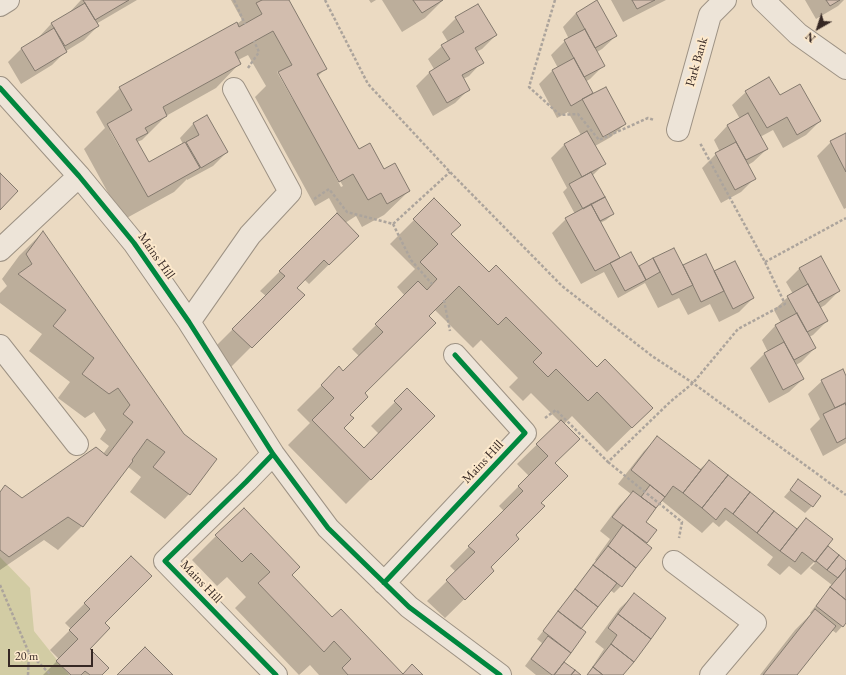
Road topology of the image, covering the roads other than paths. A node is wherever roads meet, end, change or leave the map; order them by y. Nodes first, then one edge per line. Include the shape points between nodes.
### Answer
1 (8, 0) edge
2 (725, 0) edge
3 (763, 0) edge
4 (0, 5) edge
5 (846, 68) edge
6 (0, 88) edge
7 (234, 89) road end
8 (678, 130) road end
9 (79, 176) junction
10 (0, 250) edge
11 (189, 322) junction
12 (0, 346) edge
13 (455, 355) road end
14 (77, 444) dead end
15 (273, 454) junction
16 (674, 562) road end
17 (384, 583) junction
18 (276, 675) edge
19 (500, 675) edge
20 (711, 675) edge

1 - 4 street
2 - 8 street, Park Bank via 710,15
3 - 5 street via 798,34
6 - 9 street, Mains Hill
7 - 11 street via 290,192 250,235
9 - 10 street
9 - 11 street, Mains Hill via 134,243
11 - 15 street, Mains Hill
12 - 14 street
13 - 17 street, Mains Hill via 525,433
15 - 17 street, Mains Hill via 328,528
15 - 18 street, Mains Hill via 165,561
16 - 20 street via 755,623
17 - 19 street, Mains Hill via 409,607

